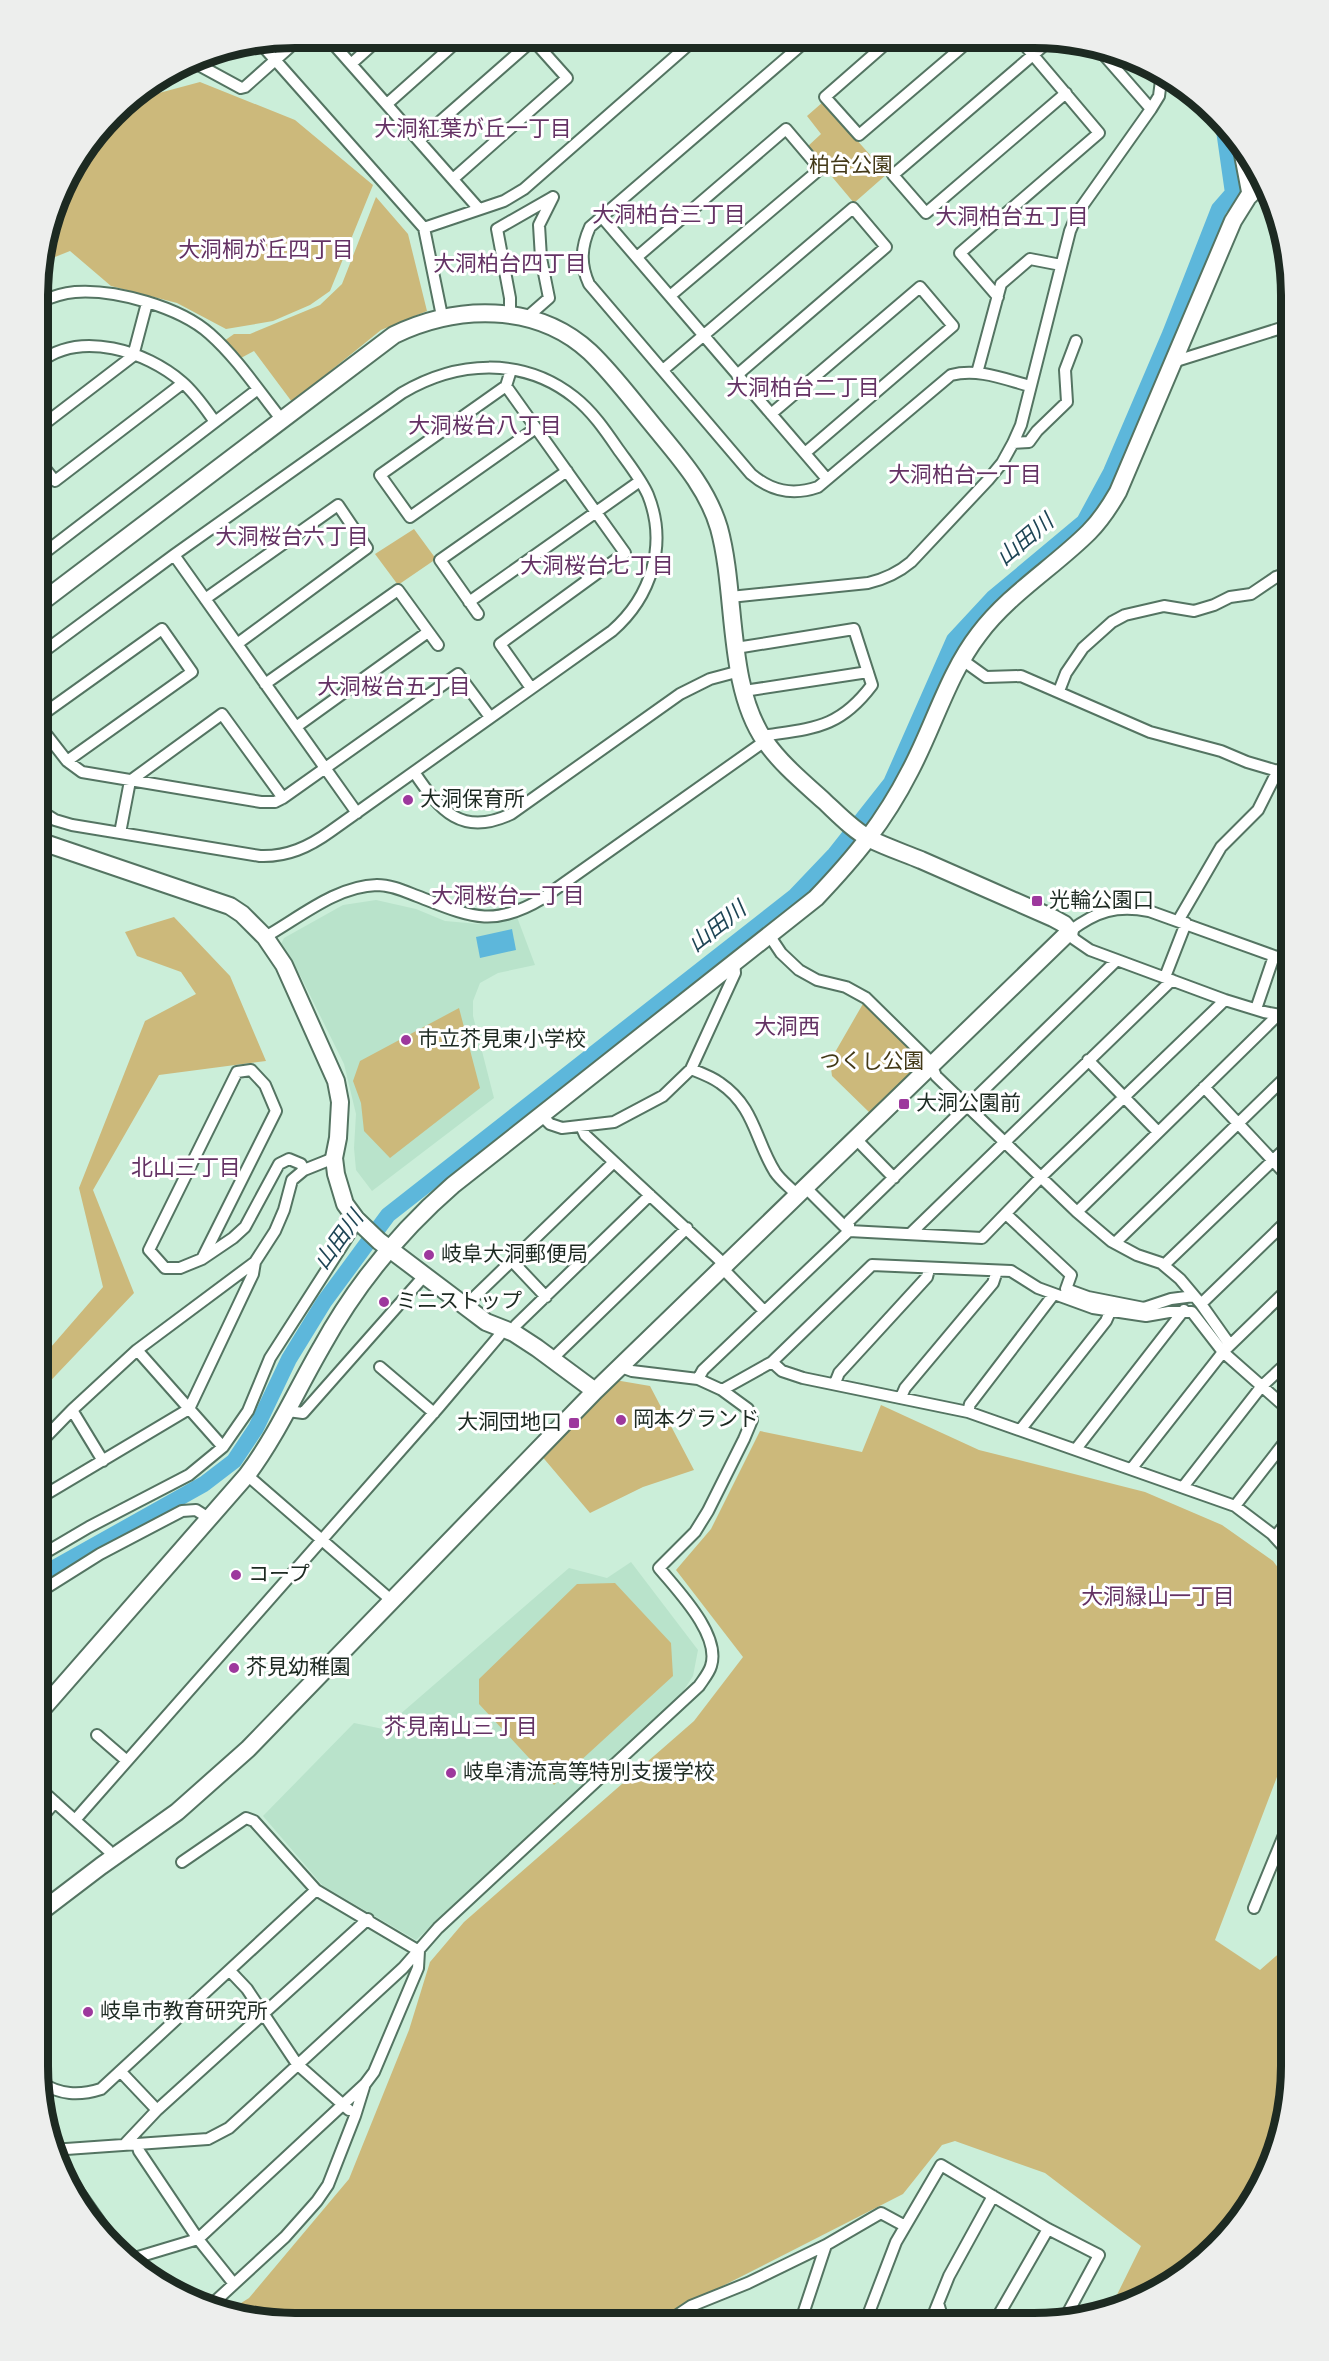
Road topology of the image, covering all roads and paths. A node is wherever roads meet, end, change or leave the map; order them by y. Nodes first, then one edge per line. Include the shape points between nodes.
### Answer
1 (288, 48) edge
2 (337, 48) edge
3 (369, 48) edge
4 (449, 48) edge
5 (524, 48) edge
6 (540, 48) edge
7 (685, 48) edge
8 (798, 48) edge
9 (881, 48) edge
10 (961, 48) edge
11 (1027, 48) edge
12 (1041, 48) edge
13 (266, 50) edge
14 (1033, 55) junction
15 (1107, 59) edge
16 (275, 60) junction
17 (351, 64) junction
18 (201, 66) edge
19 (1160, 83) edge
20 (1066, 93) junction
21 (387, 104) junction
22 (1151, 109) junction
23 (419, 141) junction
24 (1242, 162) edge
25 (453, 179) junction
26 (1256, 187) edge
27 (1247, 194) junction
28 (479, 209) junction
29 (601, 216) junction
30 (424, 228) junction
31 (637, 257) junction
32 (1061, 265) junction
33 (670, 296) junction
34 (998, 297) junction
35 (48, 300) edge
36 (147, 303) junction
37 (442, 316) junction
38 (517, 317) junction
39 (1281, 328) edge
40 (704, 336) junction
41 (1076, 341) dead end
42 (133, 356) junction
43 (48, 357) edge
44 (1173, 362) junction
45 (511, 370) junction
46 (663, 370) junction
47 (977, 373) junction
48 (737, 375) junction
49 (183, 382) junction
50 (506, 386) junction
51 (1030, 386) junction
52 (258, 389) junction
53 (771, 414) junction
54 (281, 419) junction
55 (48, 421) edge
56 (215, 422) junction
57 (536, 428) junction
58 (1013, 443) junction
59 (805, 453) junction
60 (567, 471) junction
61 (48, 472) edge
62 (827, 479) junction
63 (640, 481) junction
64 (596, 512) junction
65 (48, 549) edge
66 (174, 555) junction
67 (1281, 575) edge
68 (48, 597) edge
69 (730, 597) junction
70 (205, 599) junction
71 (469, 602) junction
72 (478, 614) dead end
73 (428, 632) junction
74 (237, 644) junction
75 (438, 645) dead end
76 (736, 648) junction
77 (48, 649) edge
78 (962, 659) junction
79 (740, 671) junction
80 (868, 672) junction
81 (265, 684) junction
82 (531, 688) junction
83 (744, 691) junction
84 (1059, 691) junction
85 (48, 711) edge
86 (490, 717) junction
87 (296, 727) junction
88 (48, 737) edge
89 (763, 739) junction
90 (67, 761) junction
91 (325, 768) junction
92 (1278, 770) junction
93 (1281, 771) edge
94 (414, 772) junction
95 (130, 781) junction
96 (283, 798) junction
97 (357, 813) junction
98 (48, 816) edge
99 (120, 833) junction
100 (864, 835) junction
101 (48, 844) edge
102 (1182, 922) junction
103 (1070, 931) junction
104 (769, 935) junction
105 (265, 937) junction
106 (1274, 956) junction
107 (1281, 958) edge
108 (1116, 960) junction
109 (734, 962) junction
110 (1168, 979) junction
111 (1225, 999) junction
112 (1256, 1009) junction
113 (1278, 1015) junction
114 (1281, 1015) edge
115 (1088, 1060) junction
116 (932, 1066) junction
117 (691, 1069) junction
118 (1281, 1082) edge
119 (1204, 1087) junction
120 (1124, 1097) junction
121 (968, 1106) junction
122 (541, 1115) junction
123 (1238, 1124) junction
124 (580, 1126) junction
125 (1158, 1132) junction
126 (856, 1139) junction
127 (1004, 1142) junction
128 (1281, 1153) edge
129 (334, 1158) junction
130 (1273, 1161) junction
131 (615, 1162) junction
132 (1281, 1169) edge
133 (304, 1170) junction
134 (1041, 1177) junction
135 (894, 1178) junction
136 (802, 1192) junction
137 (650, 1195) junction
138 (1077, 1212) junction
139 (1006, 1214) junction
140 (361, 1224) junction
141 (1281, 1226) edge
142 (687, 1228) junction
143 (849, 1231) junction
144 (910, 1234) junction
145 (1115, 1243) junction
146 (384, 1245) junction
147 (202, 1259) junction
148 (512, 1261) junction
149 (255, 1262) junction
150 (725, 1265) junction
151 (1164, 1265) junction
152 (929, 1269) junction
153 (997, 1271) junction
154 (425, 1275) junction
155 (1054, 1294) junction
156 (546, 1297) junction
157 (1281, 1297) edge
158 (1198, 1300) junction
159 (465, 1306) junction
160 (1184, 1310) junction
161 (764, 1311) junction
162 (1110, 1312) junction
163 (508, 1332) junction
164 (1227, 1348) junction
165 (137, 1350) junction
166 (552, 1359) junction
167 (771, 1362) junction
168 (380, 1367) dead end
169 (621, 1367) junction
170 (1281, 1369) edge
171 (698, 1379) junction
172 (835, 1383) junction
173 (1262, 1387) junction
174 (722, 1390) junction
175 (595, 1391) junction
176 (901, 1397) junction
177 (1281, 1403) edge
178 (189, 1409) junction
179 (72, 1410) junction
180 (288, 1411) junction
181 (968, 1412) junction
182 (434, 1413) junction
183 (1021, 1429) junction
184 (48, 1435) edge
185 (223, 1447) junction
186 (1281, 1447) edge
187 (1076, 1449) junction
188 (103, 1461) junction
189 (1132, 1468) junction
190 (247, 1475) junction
191 (1183, 1487) junction
192 (48, 1493) edge
193 (1235, 1506) junction
194 (210, 1519) junction
195 (1281, 1530) edge
196 (1275, 1537) junction
197 (322, 1539) junction
198 (1281, 1544) edge
199 (48, 1551) edge
200 (48, 1587) edge
201 (391, 1600) junction
202 (48, 1703) edge
203 (97, 1735) dead end
204 (127, 1761) junction
205 (48, 1796) edge
206 (55, 1802) junction
207 (48, 1810) edge
208 (75, 1820) junction
209 (1281, 1842) edge
210 (114, 1858) junction
211 (182, 1862) dead end
212 (316, 1890) junction
213 (48, 1907) edge
214 (1254, 1908) dead end
215 (368, 1919) junction
216 (419, 1951) junction
217 (230, 1971) junction
218 (263, 2015) junction
219 (297, 2064) junction
220 (122, 2072) junction
221 (365, 2084) junction
222 (49, 2086) edge
223 (344, 2105) junction
224 (157, 2110) junction
225 (356, 2116) junction
226 (137, 2144) junction
227 (124, 2145) junction
228 (62, 2149) edge
229 (993, 2196) junction
230 (905, 2226) junction
231 (1048, 2229) junction
232 (198, 2239) junction
233 (826, 2245) junction
234 (138, 2257) edge
235 (234, 2284) junction
236 (216, 2300) edge
237 (938, 2303) junction
238 (1069, 2311) edge
239 (681, 2313) edge
240 (803, 2313) edge
241 (869, 2313) edge
242 (934, 2313) edge
243 (941, 2313) edge
244 (1000, 2313) edge

1 - 16 street
2 - 17 street
3 - 17 street
4 - 21 street
5 - 23 street
6 - 25 street via 567,78
7 - 28 street via 539,177 504,201
8 - 29 street
9 - 10 street via 825,97 859,135
11 - 14 street
12 - 14 street
13 - 16 street
14 - 20 street
14 - 20 street via 893,175 926,213
15 - 22 street
16 - 18 street via 240,88
16 - 30 street
17 - 21 street
19 - 22 street
20 - 34 street via 1099,133 960,253
21 - 23 street
22 - 32 street via 1078,212
23 - 25 street
24 - 27 street
25 - 28 street
26 - 27 street
27 - 44 street
28 - 30 street
29 - 31 street
29 - 46 street via 584,241 585,275
30 - 37 street
31 - 33 street
31 - 33 street via 786,129 819,169
32 - 34 street via 1030,259 1001,284
32 - 51 street
33 - 40 street
34 - 47 street
35 - 36 street via 75,292 99,292
36 - 42 street
36 - 52 street via 189,319 209,332
37 - 38 street via 480,312
37 - 54 street via 394,334
38 - 38 street via 497,229 553,197 539,225 549,298
38 - 69 street via 546,326 588,351 693,474 718,525
39 - 44 street
40 - 46 street
40 - 48 street
40 - 48 street via 853,208 886,247
41 - 58 street via 1065,370 1067,402 1029,442
42 - 43 street via 97,346 78,346
42 - 49 street via 153,363
42 - 55 street
44 - 78 street via 1130,467 1105,514 1090,532 1009,603
45 - 50 street
45 - 63 street via 553,383 575,398 601,424
45 - 66 street via 460,369 420,382
46 - 62 street via 764,485 792,492 818,487
47 - 51 street
47 - 62 street via 951,375
48 - 53 street
49 - 56 street
49 - 61 street via 55,481
50 - 57 street
50 - 57 street via 380,476 410,517
51 - 58 street
52 - 54 street
52 - 56 street
53 - 59 street
53 - 59 street via 920,287 953,326
54 - 68 street
56 - 65 street
57 - 60 street
58 - 69 street via 988,480 898,572 868,583
59 - 62 street
60 - 64 street
60 - 71 street via 440,560
63 - 64 street
63 - 82 street via 648,494 657,539 644,593 612,631
64 - 71 street
64 - 82 street via 625,554 500,644
66 - 70 street
66 - 77 street
67 - 84 street via 1251,594 1230,597 1194,611 1164,606 1125,615 1083,648
69 - 76 street
70 - 74 street
70 - 74 street via 338,505 367,548
71 - 72 street
73 - 75 street
73 - 81 street via 398,590
73 - 87 street
74 - 81 street
76 - 79 street
76 - 80 street via 854,628
78 - 84 street via 986,677 1021,676
78 - 100 street via 910,772
79 - 83 street
79 - 94 street via 694,685 511,814 486,824 450,815 430,796
80 - 83 street
80 - 89 street via 872,685 845,714 820,727
81 - 87 street
82 - 86 street
83 - 89 street
84 - 92 street via 1150,732
85 - 90 street via 162,629 192,672
86 - 91 street via 458,674
86 - 94 street
87 - 91 street
88 - 90 street
89 - 100 street via 788,768
89 - 105 street via 543,898 511,915 466,914 396,888 377,885 341,893
90 - 95 street via 82,772
91 - 96 street
91 - 97 street
92 - 93 street
92 - 102 street via 1258,810 1221,847
94 - 97 street
95 - 96 street via 261,802
95 - 96 street via 222,714
95 - 99 street
97 - 99 street via 317,842 278,856
98 - 99 street via 72,825
100 - 103 street via 1053,918
100 - 104 street via 856,856 816,898
101 - 105 street via 230,906
102 - 103 street via 1128,907 1107,910
102 - 106 street
102 - 110 street
103 - 108 street via 1074,939 1090,950
103 - 116 street
104 - 109 street
104 - 116 street via 780,953 799,970 866,998
105 - 129 street via 284,965 336,1081 340,1102
106 - 107 street
106 - 112 street
108 - 110 street
108 - 121 street
109 - 117 street via 735,973
109 - 122 street
110 - 111 street
110 - 115 street
111 - 112 street
111 - 120 street
112 - 113 street
113 - 114 street
113 - 119 street
115 - 120 street
115 - 127 street
116 - 121 street via 933,1072
116 - 126 street
117 - 124 street via 663,1096 614,1122
117 - 136 street via 720,1082 737,1097 752,1118 777,1175
118 - 123 street
119 - 123 street
119 - 125 street
120 - 125 street
120 - 134 street
121 - 127 street
121 - 135 street
122 - 124 street via 562,1128
122 - 146 street
123 - 130 street
123 - 145 street
124 - 131 street
125 - 138 street
126 - 135 street
126 - 136 street
127 - 134 street
127 - 144 street
128 - 130 street
129 - 133 street
129 - 140 street via 345,1204
130 - 132 street
130 - 151 street
131 - 137 street
131 - 148 street
133 - 147 street via 301,1164 289,1159 279,1164 245,1227
133 - 149 street via 292,1180 275,1231
134 - 138 street
134 - 139 street
135 - 143 street via 849,1221
136 - 143 street
136 - 150 street
137 - 142 street
137 - 156 street
138 - 145 street
139 - 144 street via 982,1238
139 - 158 street via 1071,1275 1066,1289 1144,1308 1171,1299
140 - 146 street
140 - 185 street via 270,1359 248,1411
141 - 158 street
142 - 150 street
142 - 166 street
143 - 144 street
143 - 161 street
145 - 151 street
146 - 154 street
146 - 180 street via 321,1346
147 - 147 street via 276,1111 265,1085 251,1070 237,1072 149,1250 165,1268 180,1268
148 - 156 street
148 - 159 street
149 - 165 street
149 - 178 street via 253,1274
150 - 161 street via 727,1273
150 - 169 street
151 - 158 street
152 - 153 street
152 - 167 street via 872,1265
152 - 172 street via 927,1277 839,1373
153 - 155 street via 1011,1271
153 - 176 street via 993,1283
154 - 159 street
154 - 180 street via 303,1413
155 - 162 street
155 - 181 street via 970,1404
156 - 163 street
157 - 164 street
158 - 164 street
159 - 163 street
160 - 162 street via 1146,1316
160 - 164 street via 1192,1312
160 - 187 street
161 - 171 street
162 - 183 street
163 - 166 street
163 - 182 street via 492,1344
164 - 173 street
164 - 189 street
165 - 178 street
165 - 179 street
166 - 175 street
167 - 172 street via 782,1371
167 - 174 street
168 - 182 street
169 - 171 street
169 - 175 street
170 - 173 street
171 - 174 street
172 - 176 street
173 - 177 street
173 - 191 street
174 - 216 street via 748,1409 752,1420 695,1532 660,1568 704,1627 711,1645 711,1668 699,1686 438,1928
175 - 201 street
176 - 181 street
178 - 185 street
178 - 188 street
179 - 184 street
179 - 188 street
180 - 190 street
181 - 183 street
182 - 197 street
183 - 187 street
185 - 199 street via 189,1475
186 - 193 street
187 - 189 street
188 - 192 street
189 - 191 street
190 - 194 street
190 - 197 street
191 - 193 street
193 - 196 street
194 - 200 street via 196,1510 182,1511
194 - 202 street
195 - 196 street
196 - 198 street
197 - 201 street
197 - 204 street
201 - 210 street via 248,1749 177,1812
203 - 204 street
204 - 208 street
205 - 206 street
206 - 207 street
206 - 208 street
208 - 210 street
209 - 214 street
210 - 213 street
211 - 212 street via 246,1818 254,1821
212 - 215 street
212 - 217 street
215 - 216 street
215 - 218 street
216 - 219 street
216 - 221 street via 418,1968 374,2072
217 - 218 street
217 - 220 street
218 - 219 street
218 - 224 street
219 - 223 street
219 - 226 street via 229,2128 208,2139
220 - 222 street via 101,2089 85,2094 66,2094
220 - 224 street
221 - 223 street
221 - 225 street
223 - 225 street
223 - 232 street
224 - 227 street
225 - 235 street via 317,2201
226 - 227 street
226 - 232 street
227 - 228 street
229 - 230 street via 941,2165
229 - 231 street
229 - 237 street
230 - 233 street via 880,2213
230 - 241 street
231 - 238 street via 1099,2255
231 - 244 street
232 - 234 street
232 - 235 street
233 - 239 street
233 - 240 street
235 - 236 street
237 - 242 street
237 - 243 street

